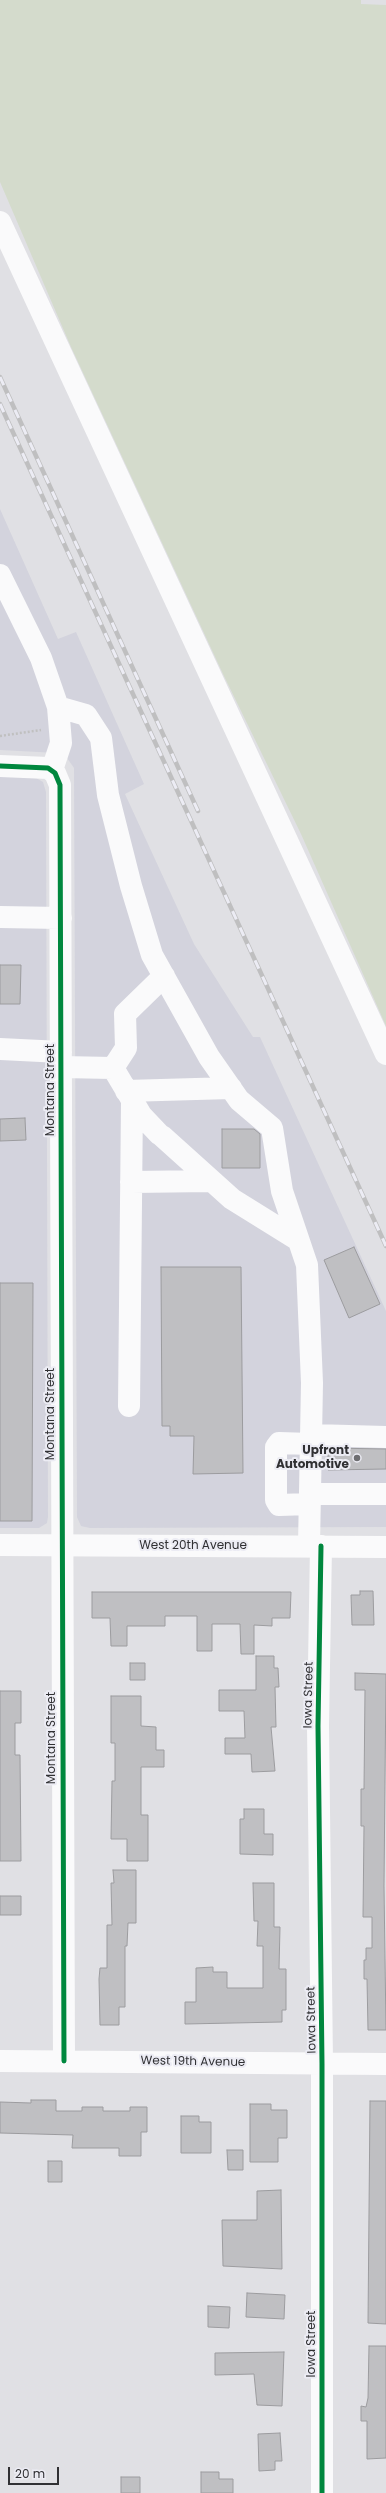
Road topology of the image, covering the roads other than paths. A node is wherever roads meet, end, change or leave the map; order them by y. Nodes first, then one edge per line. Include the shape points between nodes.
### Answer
1 (0, 222) edge
2 (0, 575) edge
3 (58, 707) junction
4 (0, 766) edge
5 (52, 770) junction
6 (0, 917) edge
7 (61, 918) junction
8 (164, 976) junction
9 (0, 1049) edge
10 (386, 1054) edge
11 (61, 1060) junction
12 (113, 1068) junction
13 (231, 1088) junction
14 (129, 1096) junction
15 (211, 1181) junction
16 (131, 1182) junction
17 (298, 1240) junction
18 (129, 1406) dead end
19 (386, 1437) edge
20 (312, 1440) junction
21 (386, 1494) edge
22 (310, 1499) junction
23 (0, 1545) edge
24 (61, 1545) junction
25 (315, 1546) junction
26 (386, 1547) edge
27 (0, 2061) edge
28 (64, 2061) junction
29 (322, 2064) junction
30 (386, 2064) edge
31 (322, 2493) edge

1 - 10 street
2 - 3 street via 41,658
3 - 5 street via 61,743
3 - 8 street, Iowa Street via 86,715 101,738 108,796 131,886 152,954
4 - 5 street via 37,766
5 - 7 street, Montana Street via 60,785
6 - 7 street
7 - 11 street, Montana Street
8 - 12 street via 125,1014 126,1048
8 - 13 street, Iowa Street via 209,1058
9 - 11 street
11 - 12 street
11 - 24 street, Montana Street
12 - 14 street
13 - 14 street
13 - 17 street, Iowa Street via 239,1100 272,1128 282,1191
14 - 15 street via 140,1115
14 - 16 street
15 - 16 street
15 - 17 street via 232,1199
16 - 18 street
17 - 20 street, Iowa Street via 307,1265
19 - 20 street
20 - 22 street, Iowa Street
20 - 22 street via 280,1443 276,1447 276,1500 279,1505
21 - 22 street
22 - 25 street, Iowa Street
23 - 24 street, West 20th Avenue
24 - 25 street, West 20th Avenue
24 - 28 street, Montana Street
25 - 26 street, West 20th Avenue
25 - 29 street, Iowa Street
27 - 28 street, West 19th Avenue
28 - 29 street, West 19th Avenue
29 - 30 street, West 19th Avenue
29 - 31 street, Iowa Street

